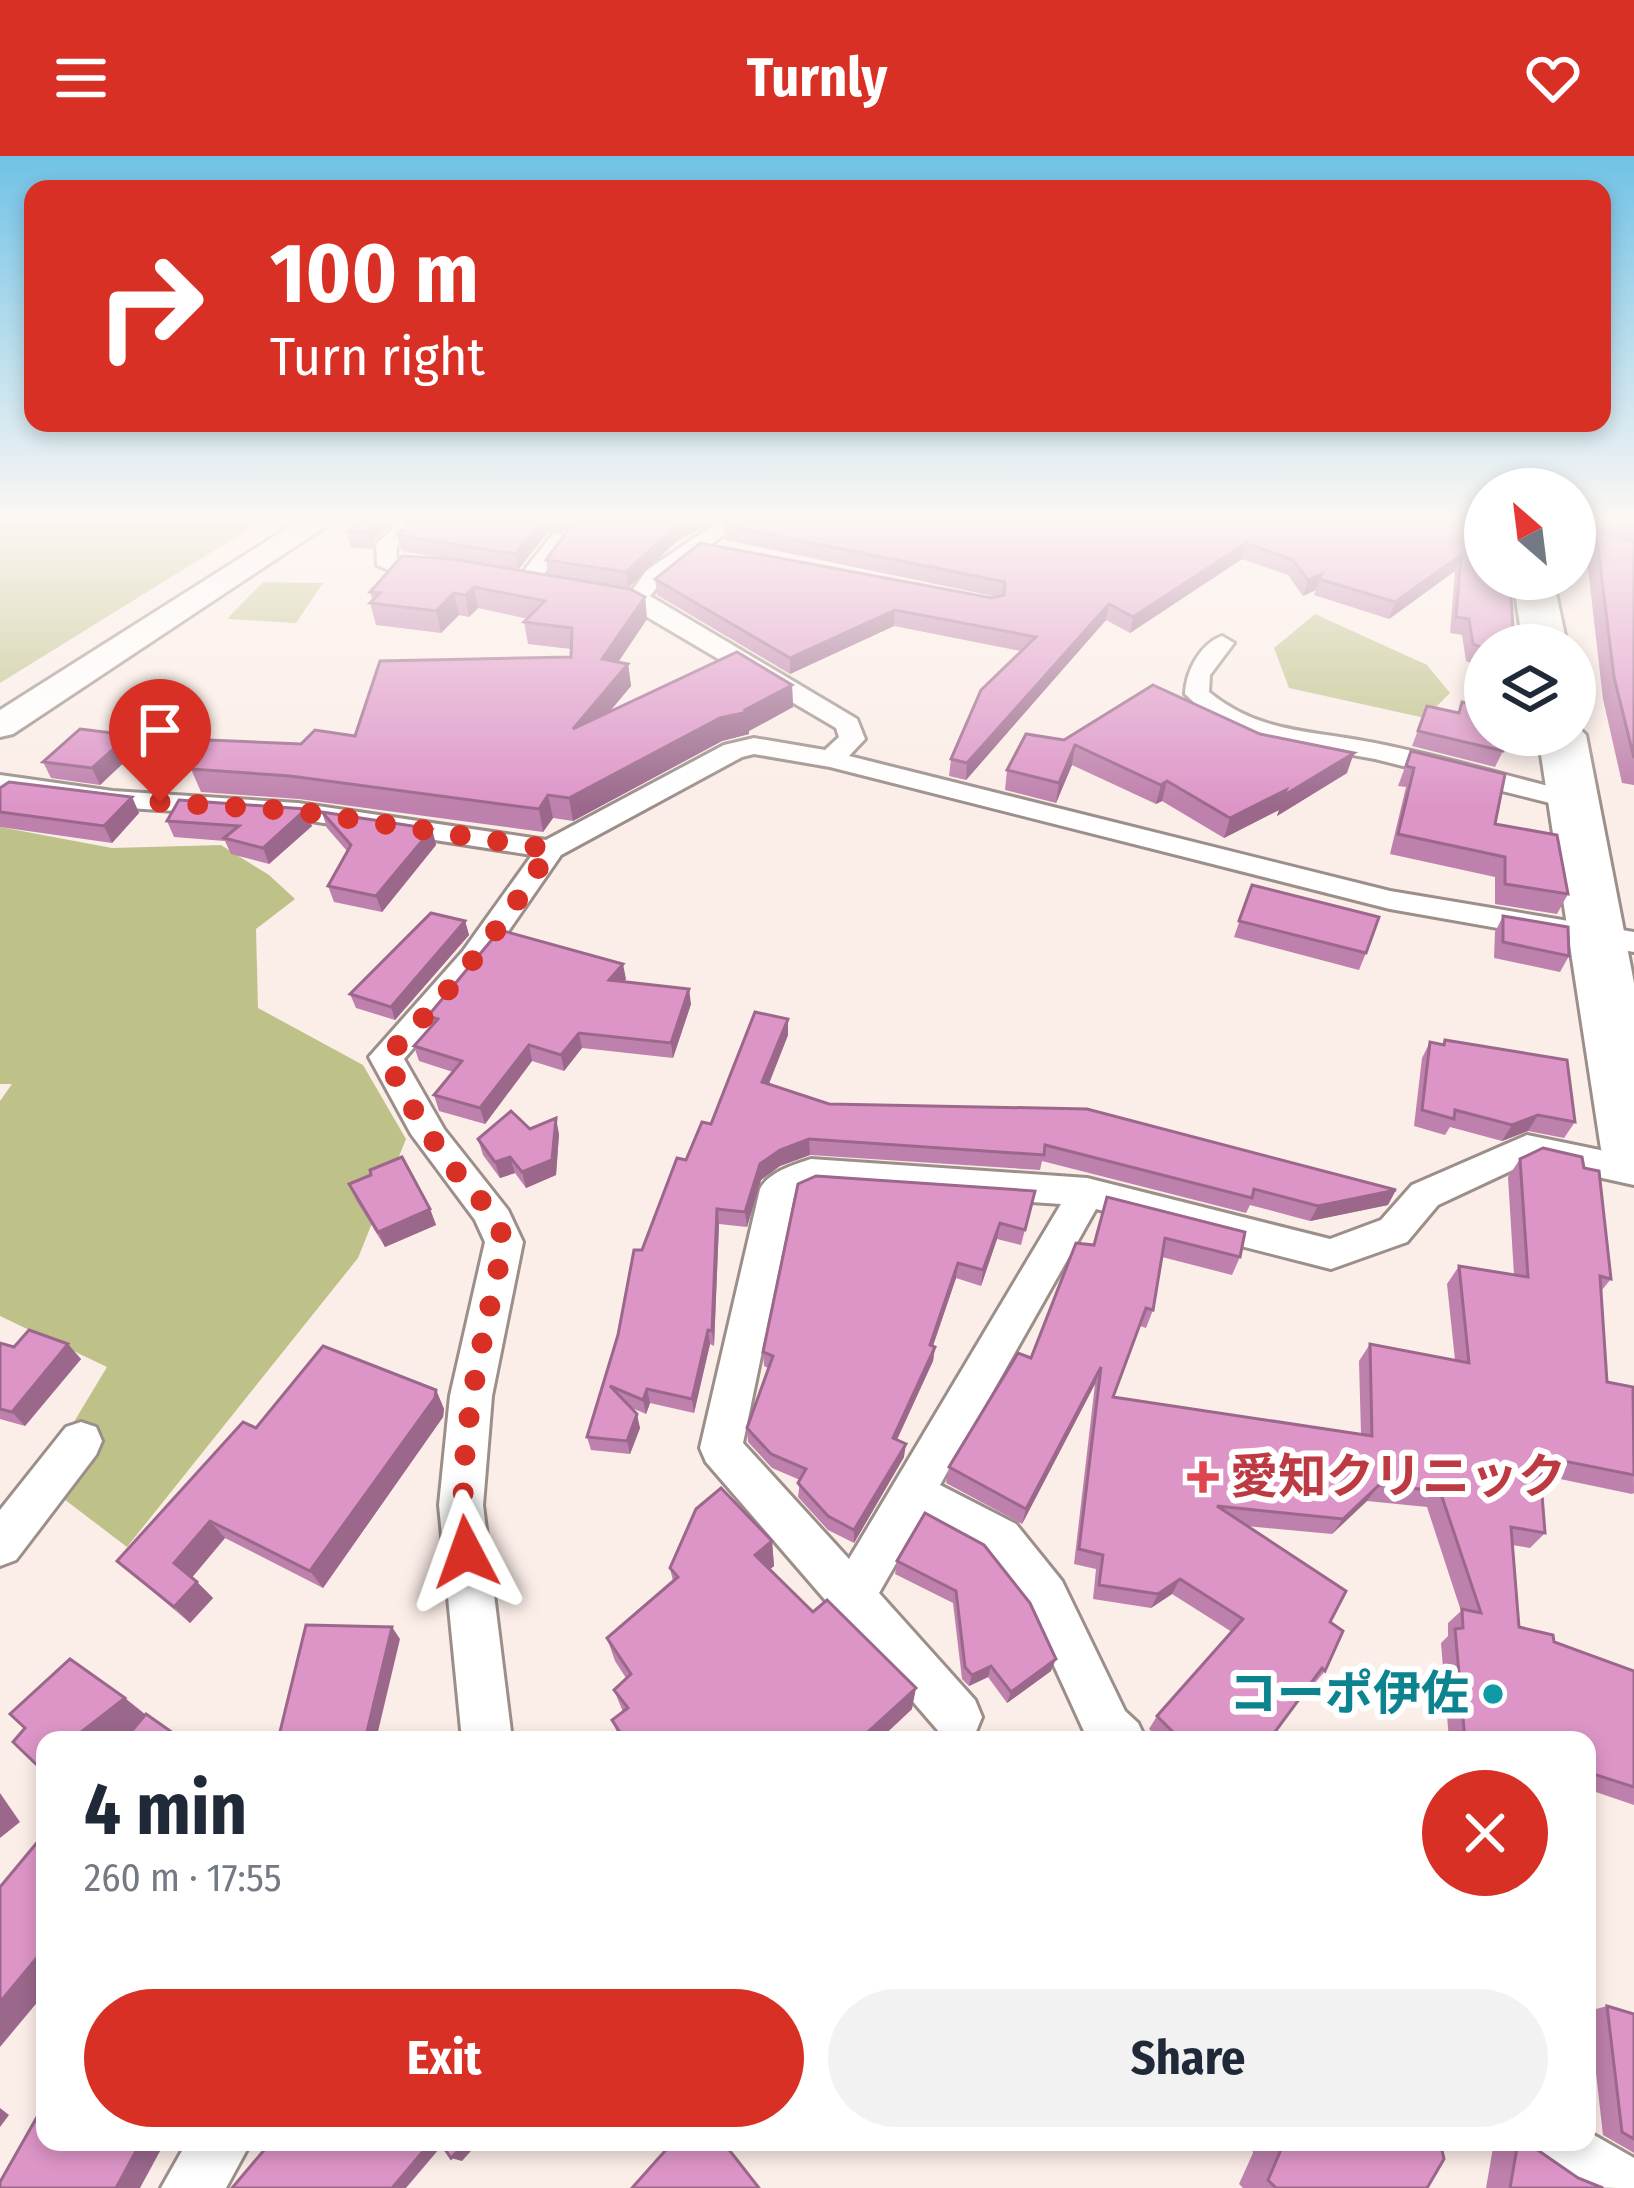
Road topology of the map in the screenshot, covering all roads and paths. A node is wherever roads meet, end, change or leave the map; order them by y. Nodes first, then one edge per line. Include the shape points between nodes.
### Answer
1 (170, 617) edge
2 (661, 617) edge
3 (1222, 644) dead end
4 (0, 726) edge
5 (1566, 756) edge
6 (831, 759) junction
7 (0, 783) edge
8 (1574, 801) junction
9 (550, 849) junction
10 (1616, 939) edge
11 (1634, 1149) edge
12 (1634, 1171) edge
13 (1088, 1192) junction
14 (81, 1442) dead end
15 (912, 1493) junction
16 (0, 1545) edge
17 (852, 1597) junction
18 (958, 1717) dead end
19 (486, 1731) edge
20 (1111, 1731) edge
21 (216, 2151) edge
22 (1565, 2151) edge
23 (191, 2188) edge
24 (1627, 2188) edge

1 - 4 street
2 - 6 street via 848,724 853,739
3 - 8 street via 1198,674 1197,694 1228,720
5 - 8 highway
6 - 9 street via 754,746 733,752
6 - 10 street via 1390,900
7 - 9 street via 298,811
8 - 10 highway
9 - 19 street via 454,987 386,1057 451,1166 500,1223 504,1242 471,1396 461,1505
10 - 11 highway
12 - 13 street via 1527,1148 1424,1195 1394,1231 1331,1254
13 - 15 street
13 - 17 street via 811,1173 778,1189 721,1448
14 - 16 street
15 - 17 street
15 - 20 street via 1000,1539 1046,1597
17 - 18 street
21 - 23 street
22 - 24 street

